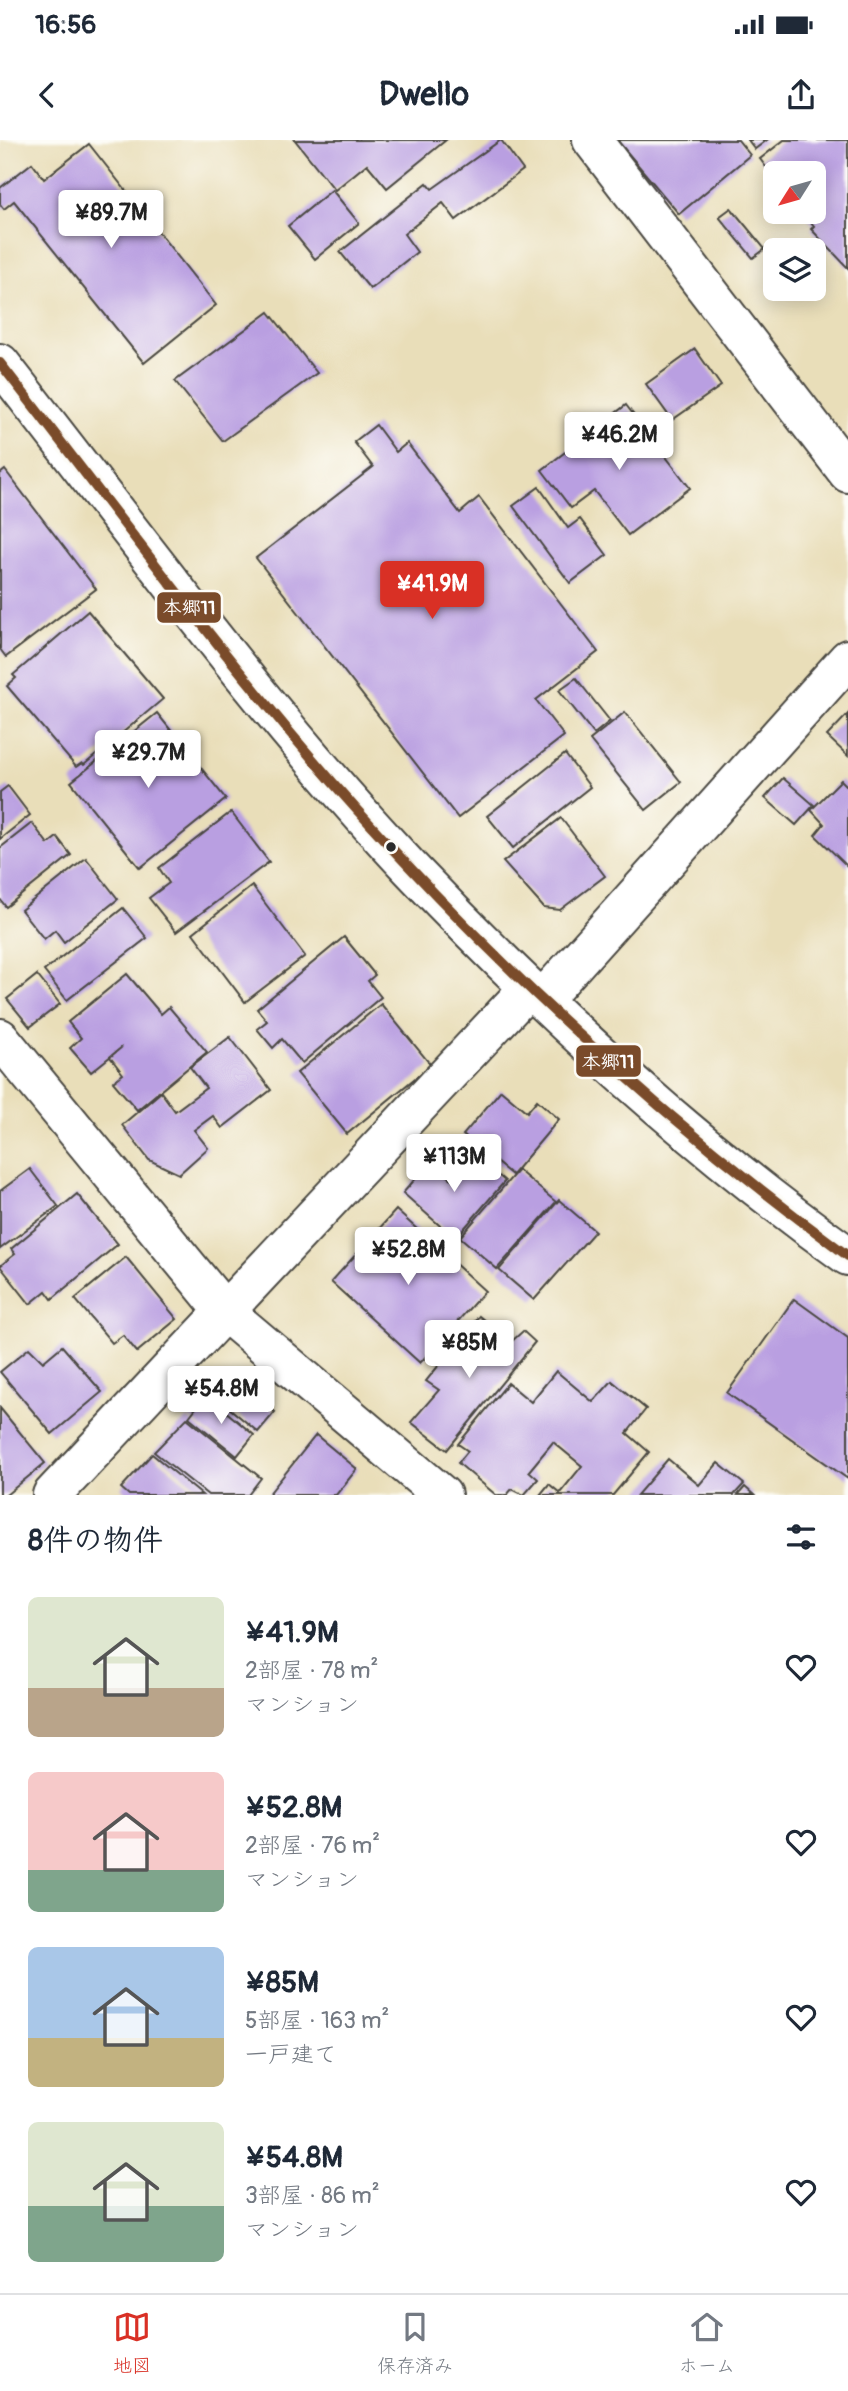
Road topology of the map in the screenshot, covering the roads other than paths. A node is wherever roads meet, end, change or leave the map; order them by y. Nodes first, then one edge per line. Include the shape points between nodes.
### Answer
1 (592, 140) edge
2 (0, 363) edge
3 (848, 473) edge
4 (848, 659) edge
5 (535, 994) junction
6 (0, 1038) edge
7 (848, 1256) edge
8 (225, 1312) junction
9 (52, 1495) edge
10 (442, 1495) edge

1 - 3 street
2 - 5 street via 262,697 410,867
4 - 5 street
5 - 7 street via 642,1093 773,1202
5 - 8 street
6 - 8 street
8 - 9 street
8 - 10 street

